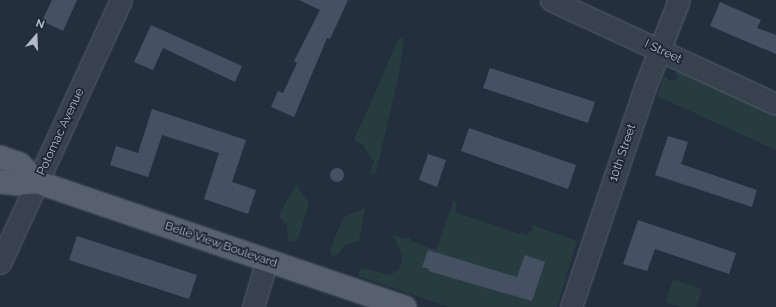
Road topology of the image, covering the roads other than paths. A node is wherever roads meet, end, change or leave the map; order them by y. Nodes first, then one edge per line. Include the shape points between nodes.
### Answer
1 (121, 0) edge
2 (551, 0) edge
3 (679, 0) edge
4 (660, 50) junction
5 (776, 104) edge
6 (0, 157) edge
7 (0, 182) edge
8 (37, 182) junction
9 (267, 260) junction
10 (0, 263) edge
11 (253, 307) edge
12 (405, 307) edge
13 (571, 307) edge

1 - 8 street, Potomac Avenue
2 - 4 street, I Street
3 - 4 street, 10th Street
4 - 5 street, I Street
4 - 13 street, 10th Street
6 - 8 main road, Belle View Boulevard via 20,164
7 - 8 main road, Belle View Boulevard
8 - 9 main road, Belle View Boulevard
8 - 10 street, Potomac Avenue
9 - 11 street
9 - 12 main road, Belle View Boulevard

